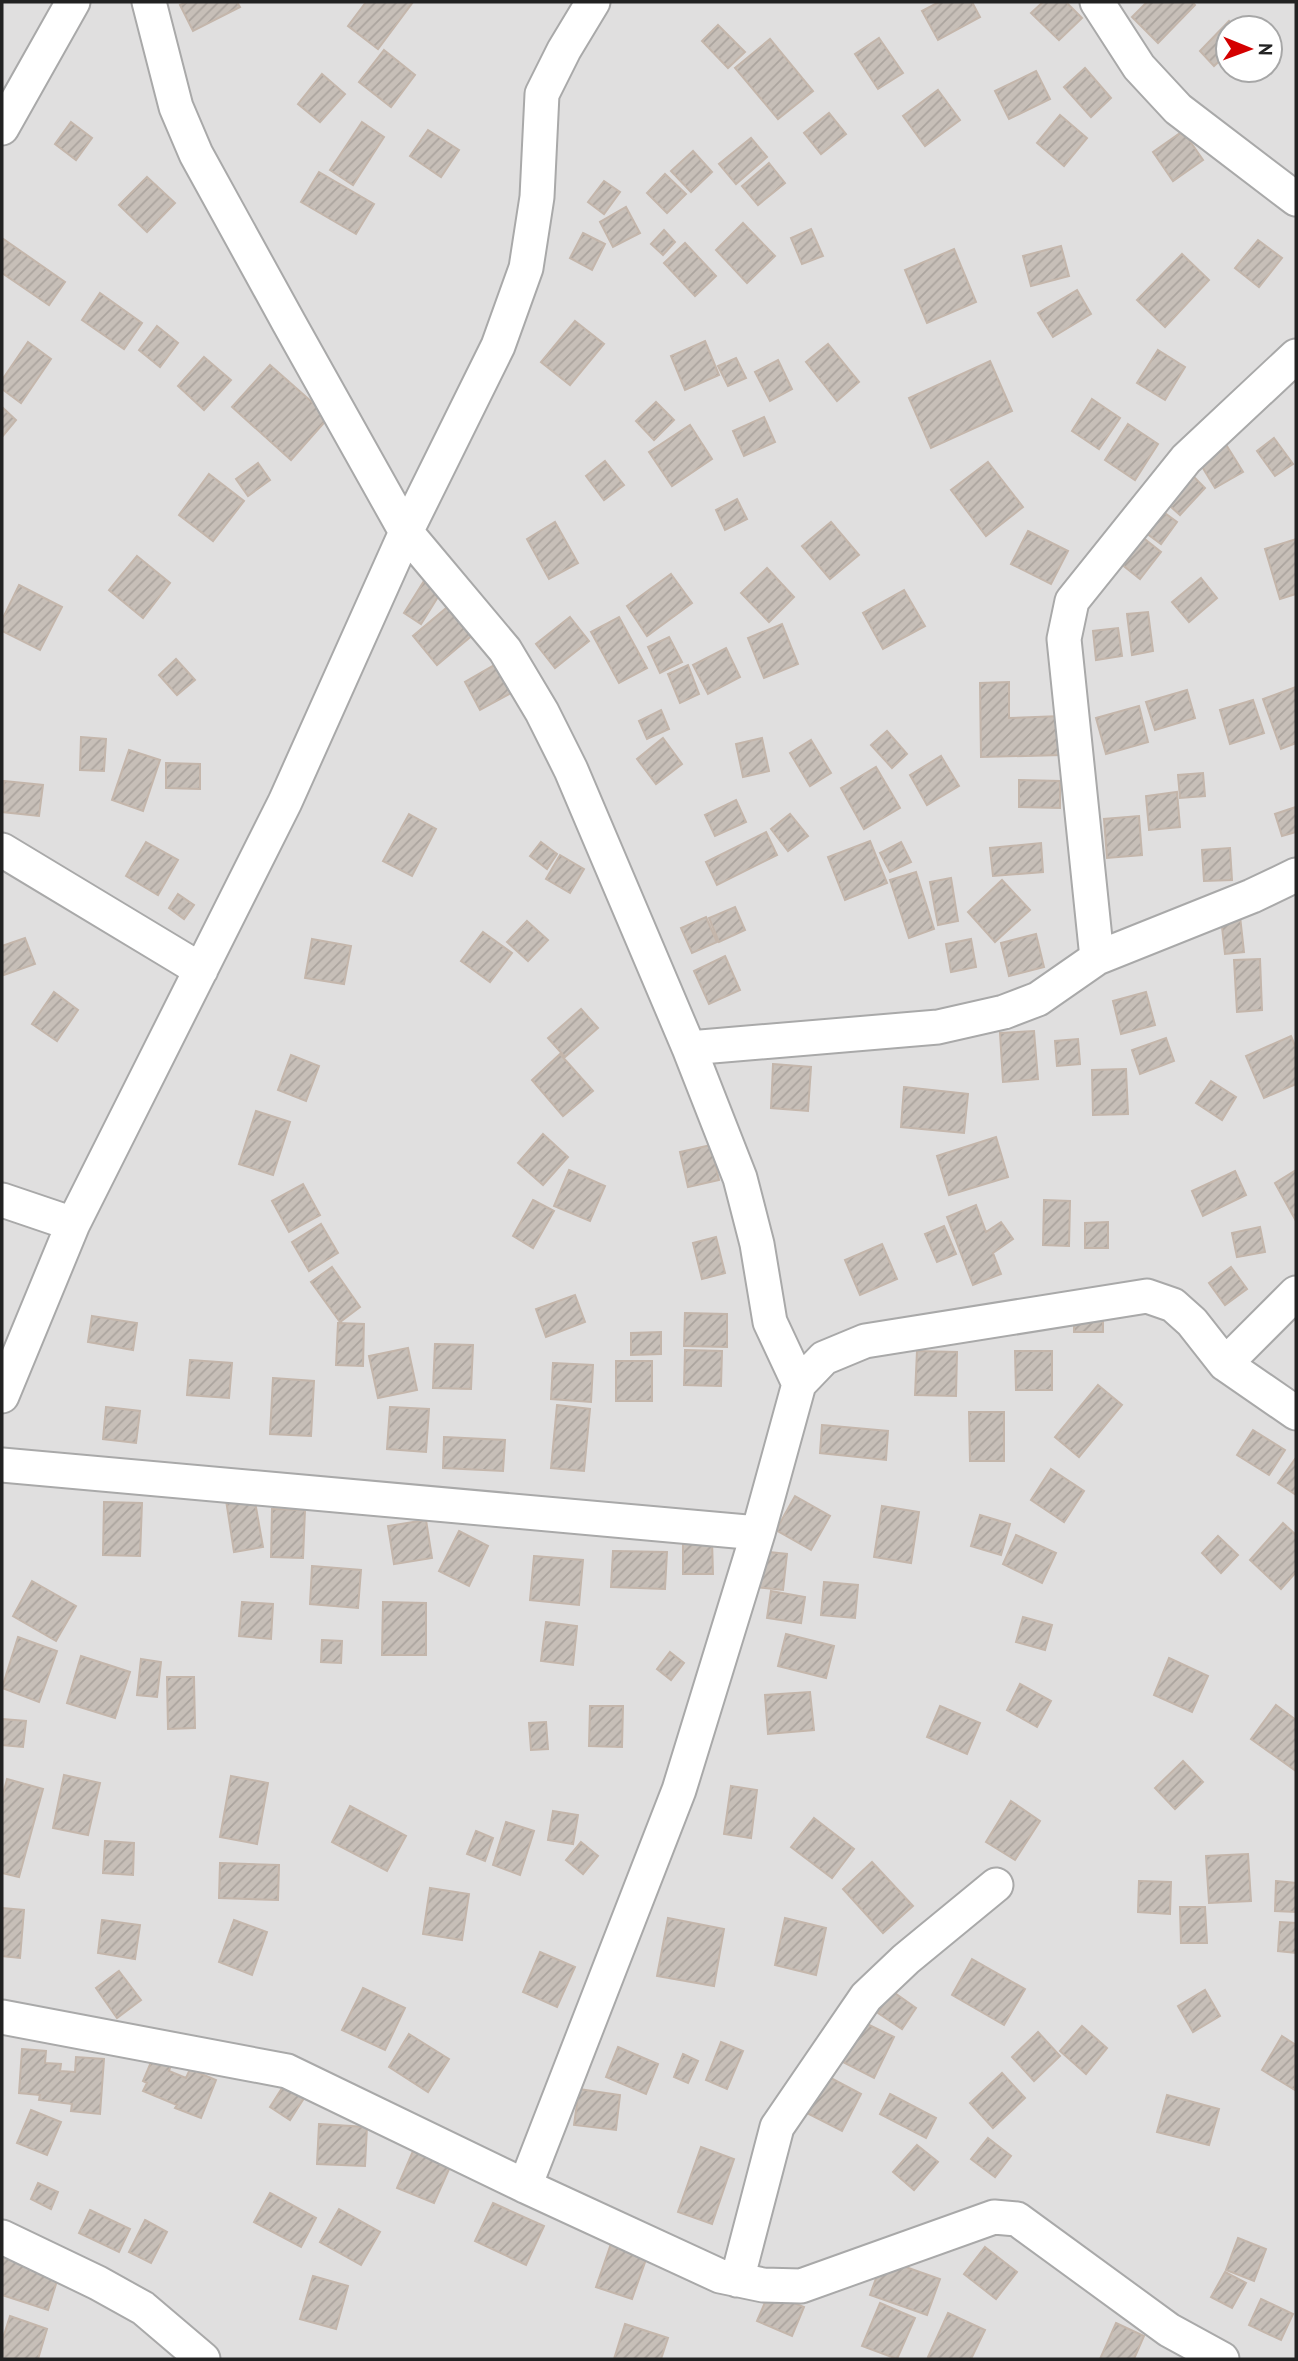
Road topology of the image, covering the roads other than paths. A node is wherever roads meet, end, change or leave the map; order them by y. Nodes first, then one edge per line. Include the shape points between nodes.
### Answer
1 (73, 2) edge
2 (149, 2) edge
3 (593, 2) edge
4 (1097, 2) edge
5 (2, 128) edge
6 (1296, 199) edge
7 (1296, 356) edge
8 (406, 533) junction
9 (2, 850) edge
10 (1296, 875) edge
11 (1097, 958) junction
12 (201, 970) junction
13 (690, 1048) junction
14 (2, 1200) edge
15 (73, 1224) junction
16 (1296, 1293) edge
17 (1225, 1364) junction
18 (799, 1384) junction
19 (2, 1396) edge
20 (1296, 1413) edge
21 (2, 1465) edge
22 (758, 1533) junction
23 (996, 1885) dead end
24 (2, 2017) edge
25 (525, 2186) junction
26 (2, 2237) edge
27 (737, 2280) junction
28 (203, 2359) edge
29 (1222, 2359) edge

1 - 5 street
2 - 8 street via 176,107 196,155
3 - 8 street via 542,94 537,197 526,268 498,346
4 - 6 street via 1139,67 1178,109
7 - 11 street via 1185,459 1072,601 1064,639
8 - 12 street via 285,802
8 - 13 street via 505,650 542,712
9 - 12 street
10 - 11 street
11 - 13 street via 1038,999 938,1027
12 - 15 street
13 - 18 street via 740,1178 770,1322
14 - 15 street
15 - 19 street
16 - 17 street
17 - 18 street via 1173,1305 1147,1296 865,1341 824,1359
17 - 20 street
18 - 22 street
21 - 22 street
22 - 25 street via 679,1790
23 - 27 street via 866,1997 784,2116 777,2127
24 - 25 street via 287,2071
25 - 27 street
26 - 28 street via 143,2308
27 - 29 street via 763,2286 801,2286 994,2217 1017,2219 1169,2330

